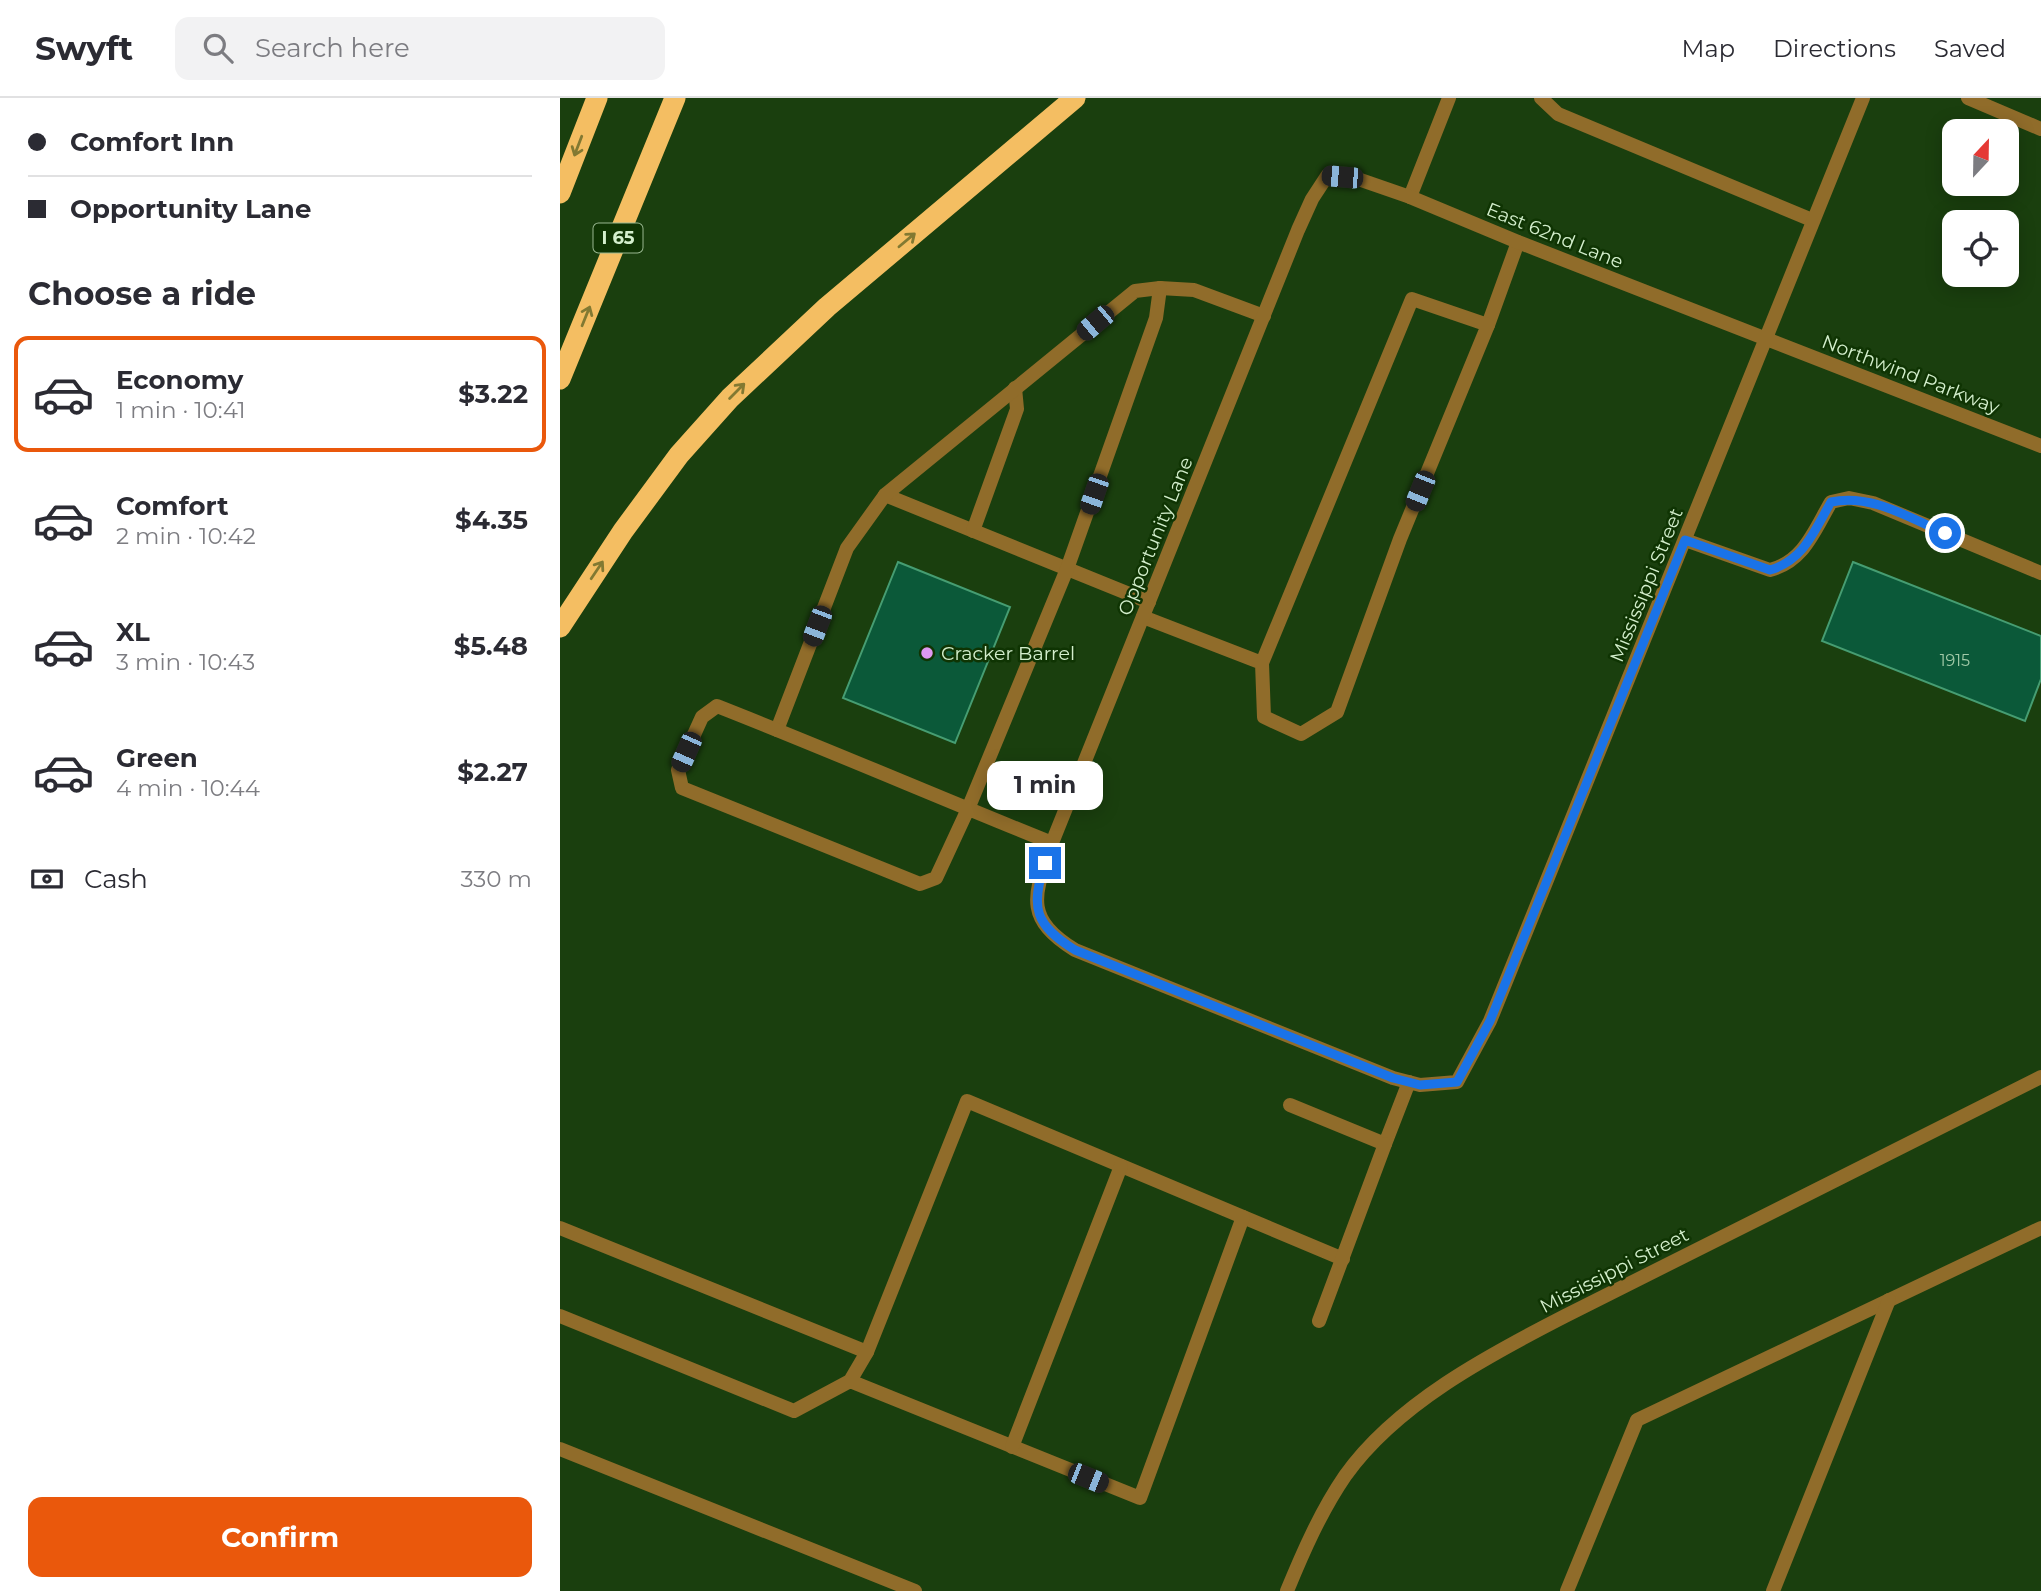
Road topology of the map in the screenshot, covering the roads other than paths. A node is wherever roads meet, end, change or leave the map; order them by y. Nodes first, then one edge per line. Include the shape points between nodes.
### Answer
1 (597, 98) edge
2 (675, 98) edge
3 (1075, 98) edge
4 (1449, 98) edge
5 (1541, 98) edge
6 (1863, 98) edge
7 (1968, 98) edge
8 (2041, 129) edge
9 (1327, 176) joint
10 (560, 193) edge
11 (1410, 197) junction
12 (1812, 220) junction
13 (1518, 242) junction
14 (1160, 288) junction
15 (1264, 316) junction
16 (1488, 325) junction
17 (1767, 338) junction
18 (560, 379) edge
19 (1015, 388) junction
20 (2041, 446) edge
21 (885, 495) junction
22 (973, 531) junction
23 (1685, 540) junction
24 (1067, 569) junction
25 (2041, 573) edge
26 (1149, 602) junction
27 (1143, 617) junction
28 (560, 627) edge
29 (1262, 663) junction
30 (777, 730) junction
31 (968, 809) junction
32 (1052, 843) junction
33 (2041, 1077) edge
34 (1409, 1082) junction
35 (1290, 1105) dead end
36 (1385, 1144) junction
37 (1121, 1166) junction
38 (1243, 1217) junction
39 (560, 1228) edge
40 (2041, 1228) edge
41 (1343, 1259) junction
42 (1889, 1300) junction
43 (560, 1316) edge
44 (1319, 1321) dead end
45 (867, 1352) junction
46 (850, 1381) junction
47 (1012, 1447) junction
48 (560, 1449) edge
49 (915, 1591) edge
50 (1287, 1591) edge
51 (1567, 1591) edge
52 (1773, 1591) edge

1 -> 10 highway
18 -> 2 highway, I 65
28 -> 3 highway via 631,520 730,398 827,307
4 - 11 street
5 - 12 street via 1558,114
6 - 12 street, Mississippi Street
7 - 8 street
9 - 11 street, East 62nd Lane via 1358,179
9 - 15 street, Opportunity Lane via 1307,210
11 - 13 street, East 62nd Lane
12 - 17 street, Mississippi Street
13 - 16 street
13 - 17 street, East 62nd Lane
14 - 15 street via 1194,290
14 - 19 street via 1135,291
14 - 24 street via 1156,318
15 - 26 street, Opportunity Lane
16 - 29 street via 1412,299
16 - 29 street via 1400,539 1336,712 1301,734 1264,717
17 - 20 street, Northwind Parkway
17 - 23 street, Mississippi Street
19 - 21 street
19 - 22 street via 1017,409
21 - 22 street
21 - 30 street via 848,548
22 - 24 street
23 - 25 street via 1770,570 1803,551 1831,502 1849,498 1873,503
23 - 34 street, Mississippi Street via 1490,1021 1457,1082
24 - 26 street
24 - 31 street
26 - 27 street, Opportunity Lane
27 - 29 street
27 - 32 street, Opportunity Lane
30 - 31 street
30 - 31 street via 717,706 702,717 678,770 682,788 920,884 936,877
31 - 32 street
32 - 34 street, Opportunity Lane via 1038,884 1038,915 1053,936 1075,950
33 - 50 street, Mississippi Street via 1497,1351 1458,1376 1377,1440 1346,1475
34 - 36 street
35 - 36 street
36 - 41 street
37 - 38 street
37 - 45 street via 967,1101
37 - 47 street
38 - 41 street
38 - 47 street via 1140,1498
39 - 45 street
40 - 42 street
41 - 44 street
42 - 51 street via 1637,1420
42 - 52 street
43 - 46 street via 793,1411
45 - 46 street
46 - 47 street
48 - 49 street

